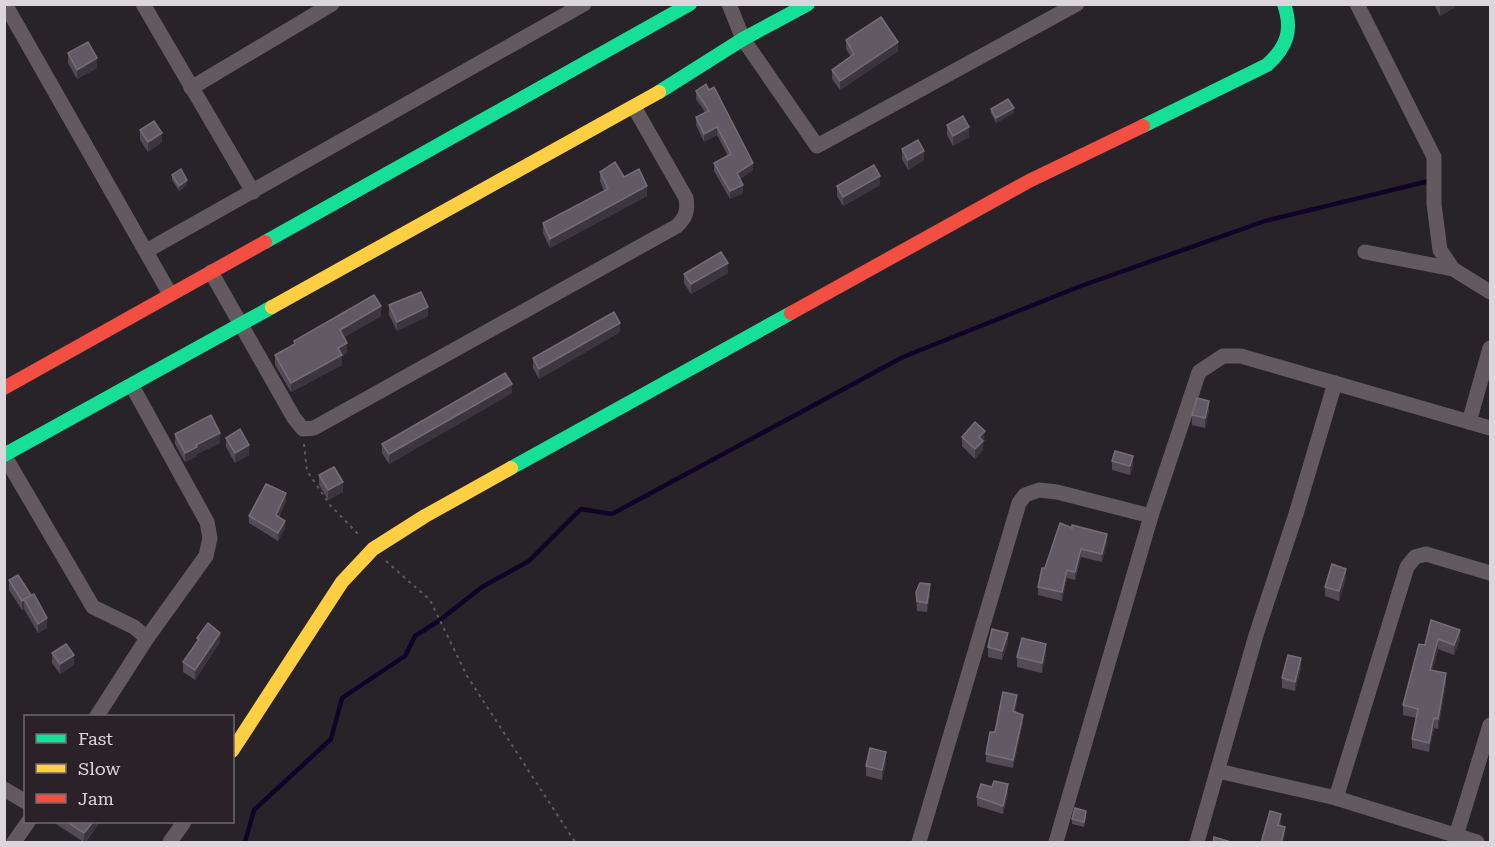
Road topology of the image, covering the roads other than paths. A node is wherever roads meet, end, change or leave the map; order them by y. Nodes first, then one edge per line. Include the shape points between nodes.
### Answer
1 (6, 4) edge
2 (144, 4) edge
3 (332, 4) edge
4 (584, 4) edge
5 (690, 4) edge
6 (729, 4) edge
7 (808, 4) edge
8 (1077, 4) edge
9 (1284, 4) edge
10 (1357, 4) edge
11 (744, 39) junction
12 (191, 88) junction
13 (634, 107) junction
14 (253, 192) junction
15 (148, 250) junction
16 (1365, 252) dead end
17 (1453, 269) junction
18 (211, 272) junction
19 (1491, 292) edge
20 (170, 294) junction
21 (239, 326) junction
22 (1491, 348) edge
23 (1335, 383) junction
24 (132, 386) junction
25 (4, 388) edge
26 (1469, 422) junction
27 (1491, 428) edge
28 (4, 455) edge
29 (1151, 516) junction
30 (1491, 573) edge
31 (147, 638) junction
32 (98, 715) edge
33 (1491, 725) edge
34 (234, 748) edge
35 (1218, 771) junction
36 (4, 789) edge
37 (1336, 798) junction
38 (24, 801) edge
39 (27, 823) edge
40 (183, 823) edge
41 (1456, 836) junction
42 (14, 843) edge
43 (170, 843) edge
44 (919, 843) edge
45 (1056, 843) edge
46 (1197, 843) edge
47 (1477, 843) edge

1 - 15 street
2 - 12 street
3 - 12 street
4 - 14 street
5 - 18 street
6 - 11 street
7 - 11 street
8 - 11 street via 817,146
9 - 34 street via 1290,18 1289,37 1282,52 1267,65 1029,181 435,510 373,549 342,582
10 - 17 street via 1434,157 1434,204 1440,250
11 - 13 street
12 - 14 street
13 - 21 street
13 - 21 street via 686,198 685,218 677,226 314,428 303,429
14 - 15 street
15 - 20 street
16 - 17 street
17 - 19 street
18 - 20 street
18 - 21 street
20 - 25 street
21 - 24 street
22 - 26 street
23 - 26 street
23 - 29 street via 1240,356 1223,356 1207,364 1199,372
23 - 35 street
24 - 28 street
24 - 31 street via 207,522 210,538 206,556
26 - 27 street
28 - 31 street via 93,607 134,627
29 - 44 street via 1039,490 1025,495 1019,503
29 - 45 street
30 - 37 street via 1426,554 1414,557 1407,567
31 - 32 street
33 - 41 street
35 - 37 street
35 - 46 street
36 - 38 street
37 - 41 street
39 - 42 street
40 - 43 street
41 - 47 street

